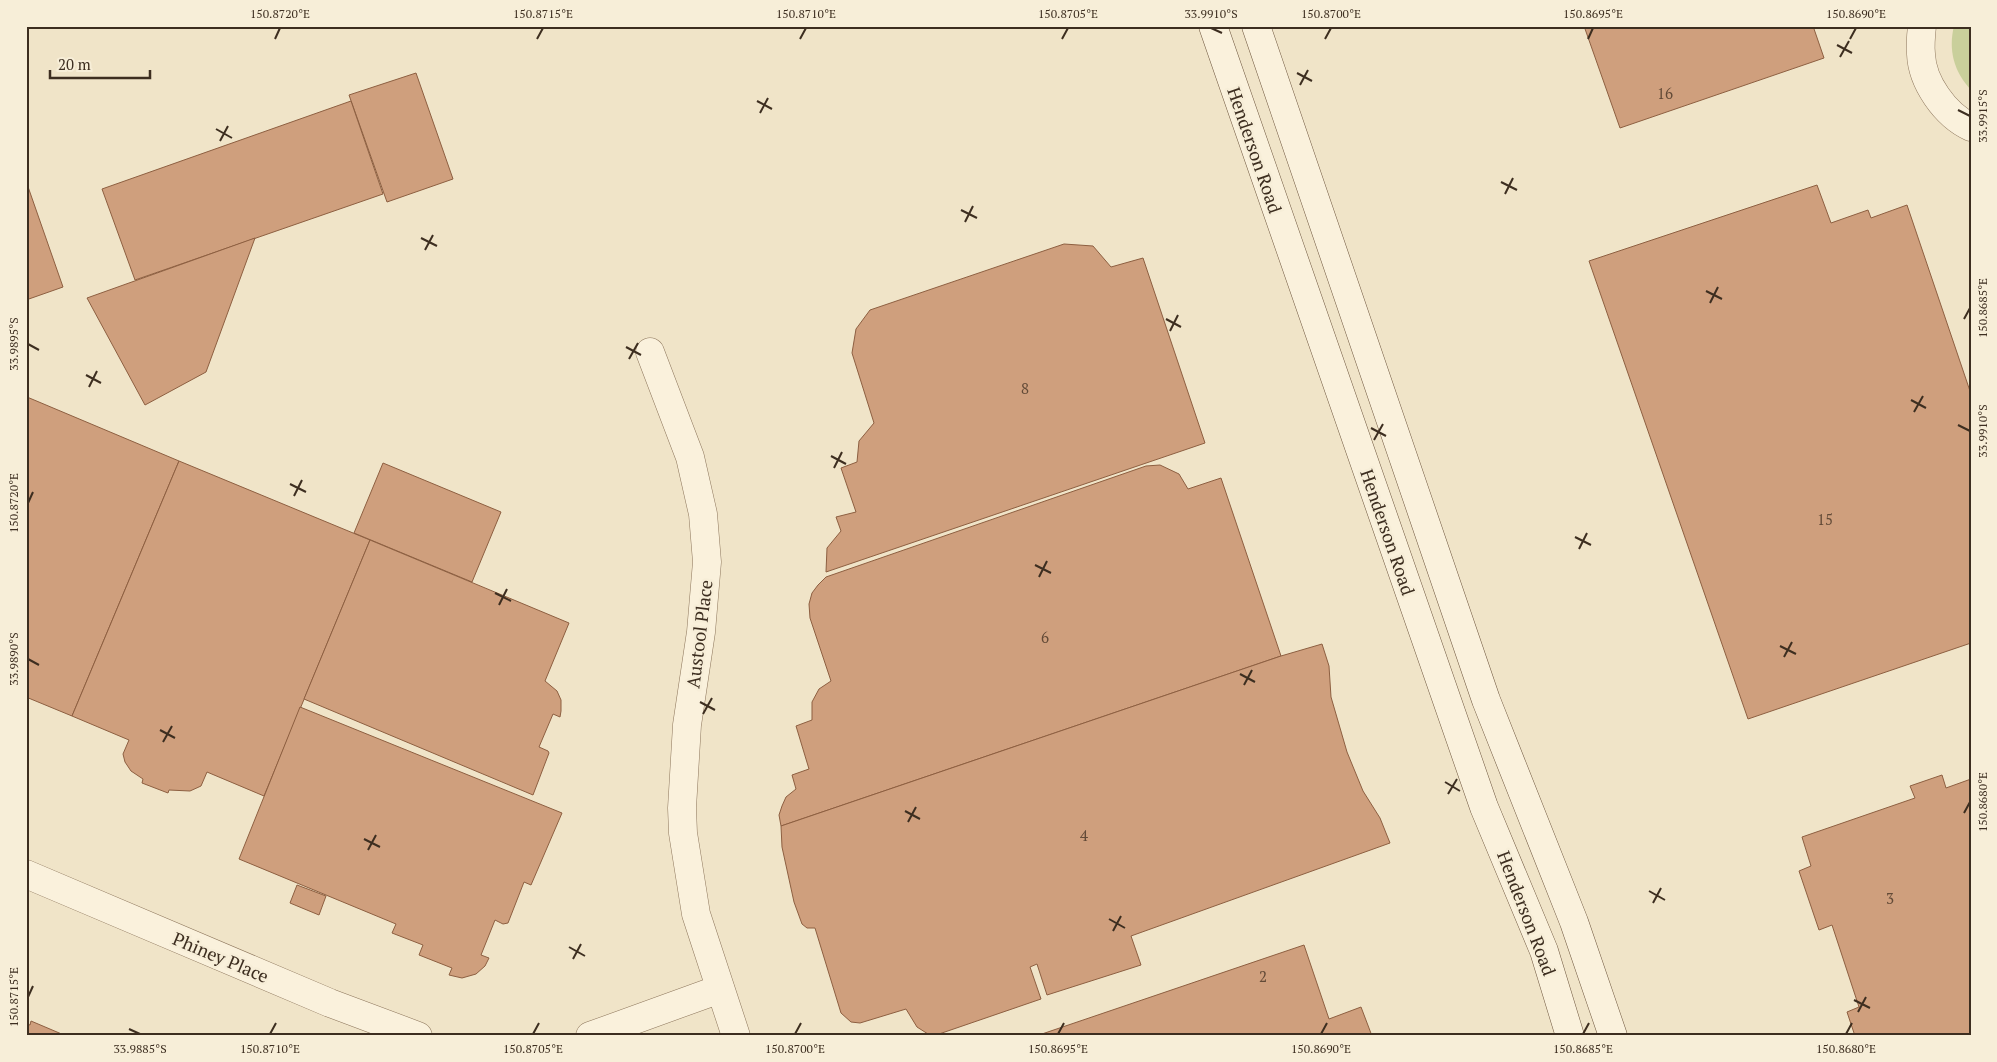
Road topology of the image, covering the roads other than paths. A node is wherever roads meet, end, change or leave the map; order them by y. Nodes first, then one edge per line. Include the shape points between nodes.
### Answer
1 (1213, 26) edge
2 (1256, 26) edge
3 (1922, 26) edge
4 (1971, 127) edge
5 (650, 352) dead end
6 (26, 874) edge
7 (720, 989) junction
8 (418, 1036) edge
9 (590, 1036) edge
10 (736, 1036) edge
11 (1570, 1036) edge
12 (1612, 1036) edge

1 - 11 main road, Henderson Road via 1484,807 1544,951
2 - 12 main road via 1486,700 1574,922
3 - 4 main road via 1921,56 1927,80 1942,104 1963,124
5 - 7 main road, Austool Place via 690,457 703,514 707,562 701,632 687,724 682,808 696,914
6 - 8 main road, Phiney Place via 330,1003
7 - 9 main road
7 - 10 main road, Austool Place

